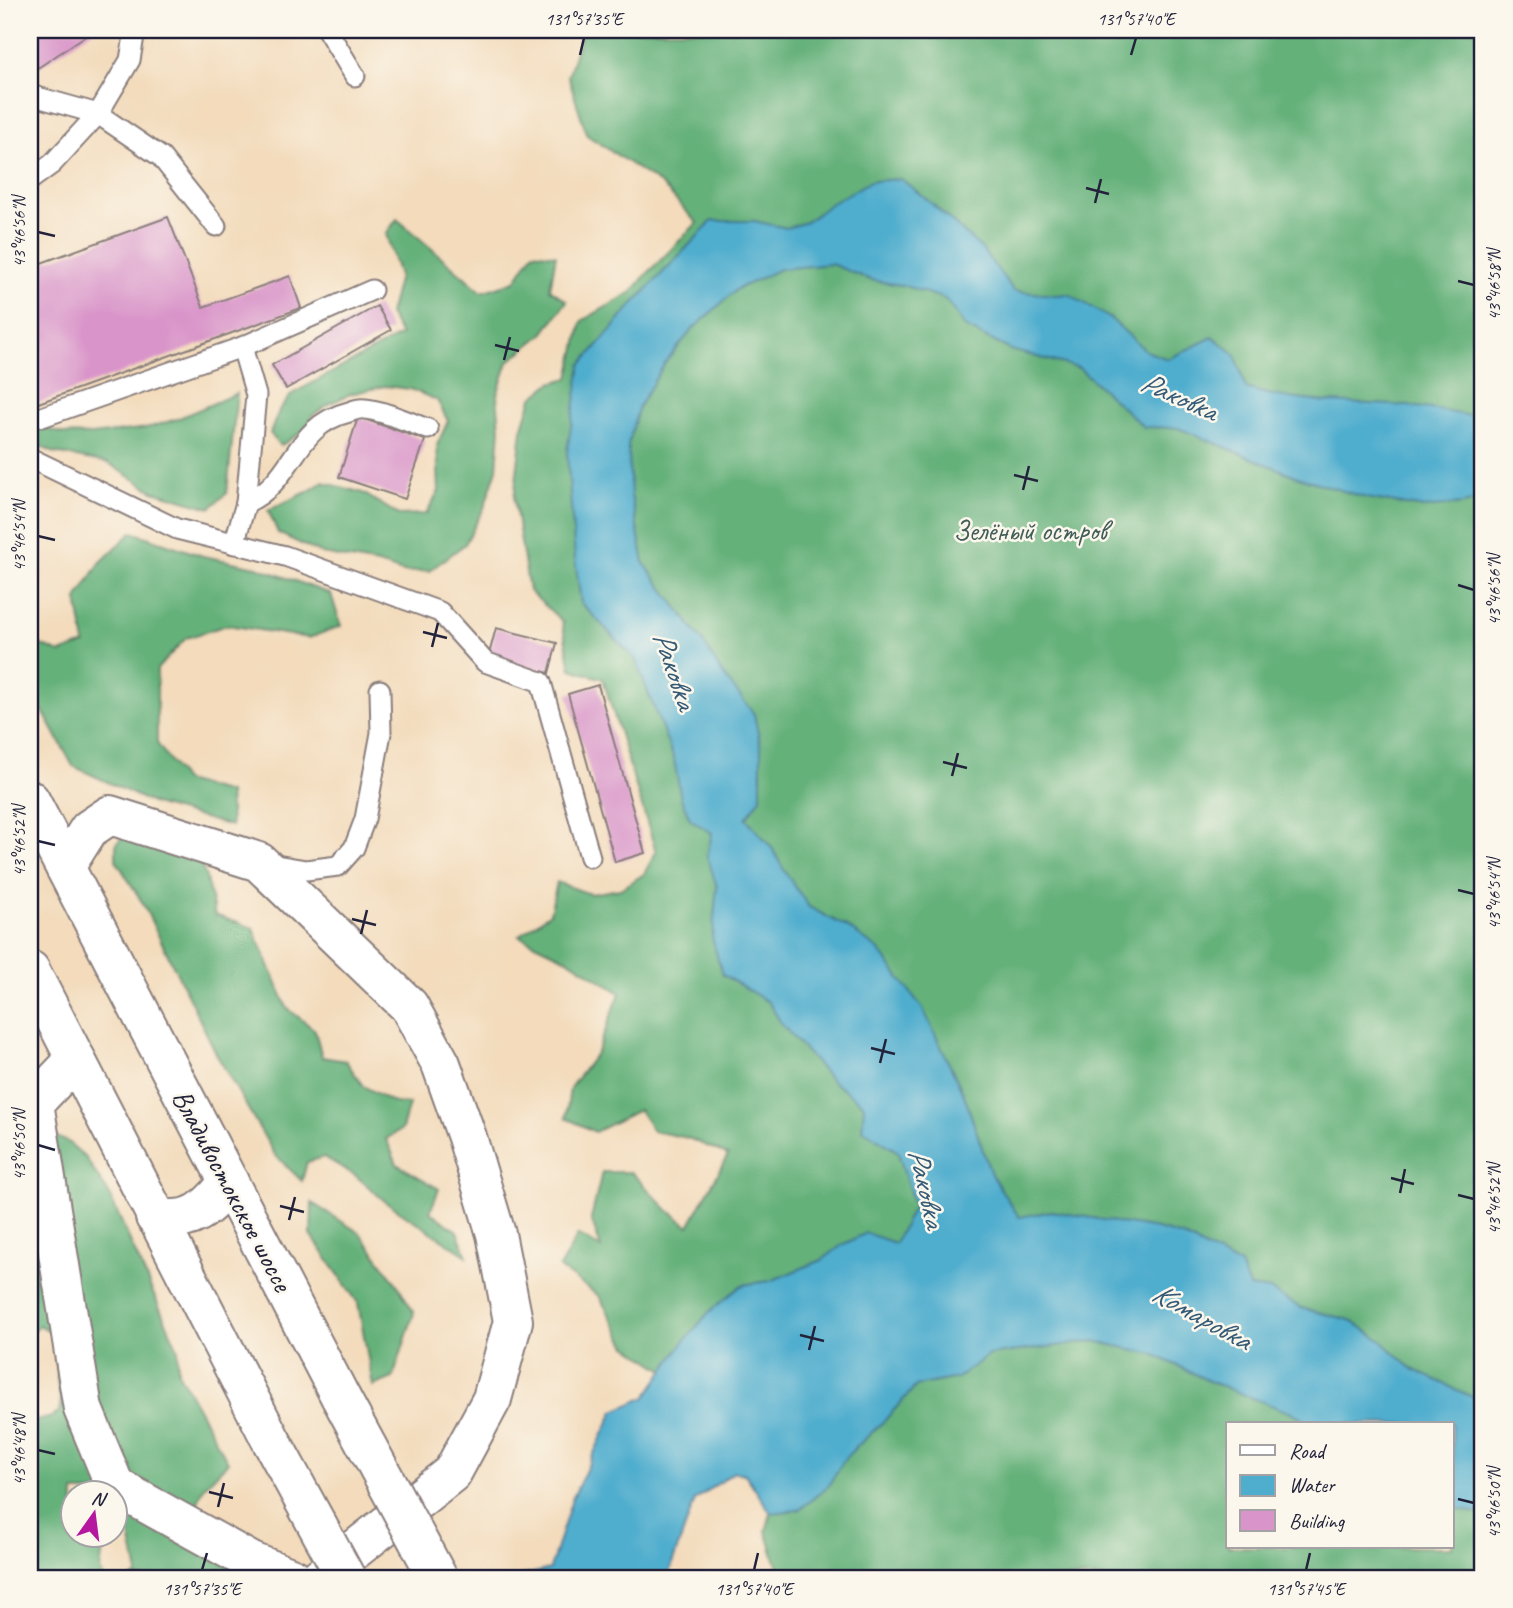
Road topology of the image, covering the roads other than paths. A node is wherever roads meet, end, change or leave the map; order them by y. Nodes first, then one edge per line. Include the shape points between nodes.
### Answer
1 (135, 30) edge
2 (327, 30) edge
3 (355, 76) dead end
4 (30, 95) edge
5 (98, 114) junction
6 (30, 180) edge
7 (216, 226) dead end
8 (372, 290) dead end
9 (242, 347) junction
10 (42, 417) dead end
11 (428, 429) dead end
12 (30, 458) edge
13 (246, 503) junction
14 (234, 544) junction
15 (380, 690) dead end
16 (30, 800) edge
17 (590, 857) dead end
18 (259, 862) junction
19 (65, 867) junction
20 (30, 970) edge
21 (76, 1059) junction
22 (229, 1182) junction
23 (155, 1217) junction
24 (293, 1578) edge
25 (319, 1578) edge
26 (346, 1578) edge
27 (438, 1578) edge

1 - 5 lane via 130,60
2 - 3 lane
4 - 5 lane
5 - 6 lane via 52,164
5 - 7 lane via 161,156
8 - 9 lane
9 - 10 lane
9 - 13 lane via 256,395
11 - 13 lane via 363,408 333,416 306,436 263,495
12 - 14 lane via 177,530
13 - 14 lane
14 - 17 lane via 285,556 440,611 485,662 541,682
15 - 18 lane via 379,747 366,819 354,848 338,866 306,870
16 - 19 main road, Владивостокское шоссе
18 - 19 main road via 110,815 89,829
18 - 25 main road via 409,1006 422,1029 441,1064 467,1137 496,1234 513,1321 492,1399 452,1473
19 - 22 main road, Владивостокское шоссе
20 - 21 main road
21 - 23 main road
21 - 24 main road via 34,1104 83,1409 93,1435 115,1486 251,1562
22 - 23 main road via 213,1202 195,1214 173,1221
22 - 27 main road, Владивостокское шоссе, bridge
23 - 26 main road, bridge

